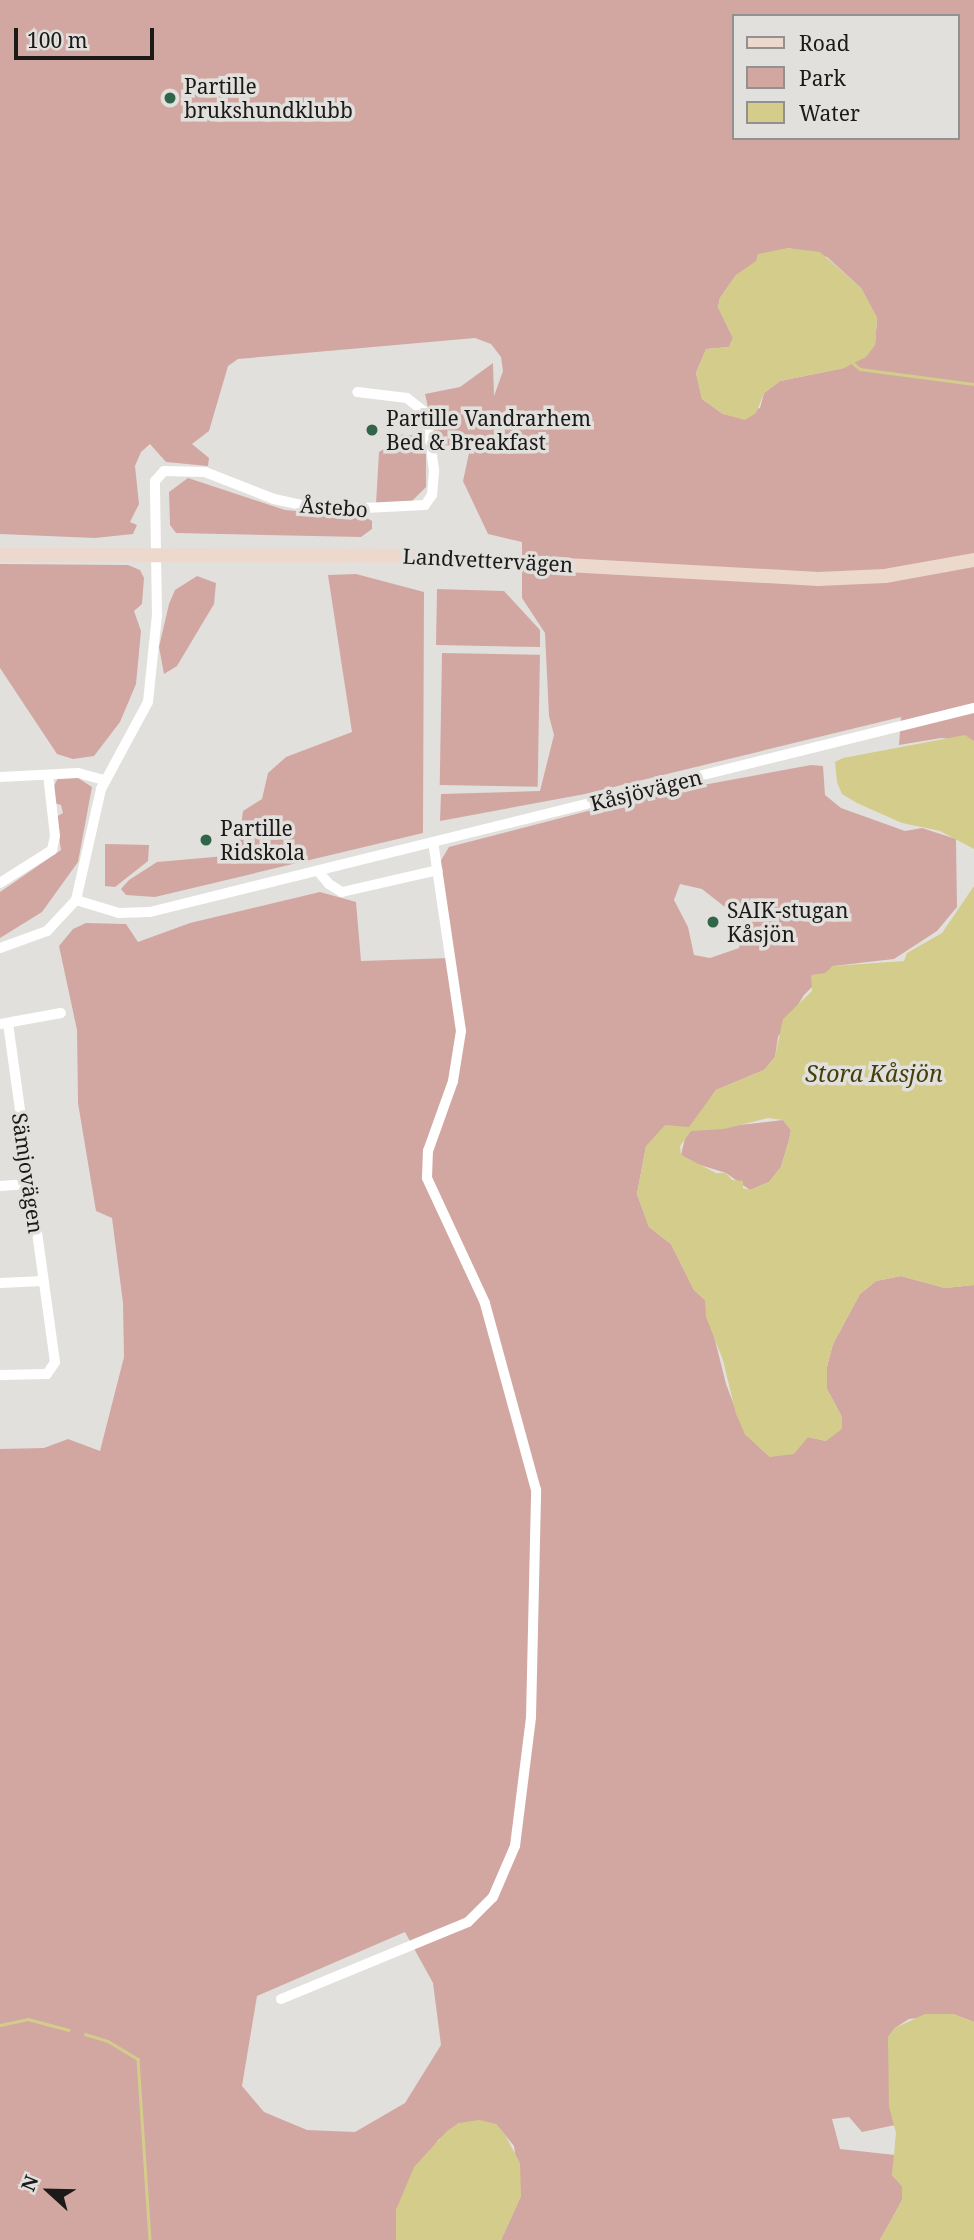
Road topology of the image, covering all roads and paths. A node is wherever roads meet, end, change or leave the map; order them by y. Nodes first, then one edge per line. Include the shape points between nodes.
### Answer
1 (357, 392) dead end
2 (155, 554) junction
3 (0, 555) edge
4 (974, 560) edge
5 (974, 709) edge
6 (48, 775) junction
7 (0, 777) edge
8 (105, 780) junction
9 (433, 842) junction
10 (438, 870) junction
11 (318, 871) junction
12 (0, 883) edge
13 (76, 900) junction
14 (0, 948) edge
15 (61, 1013) dead end
16 (4, 1024) edge
17 (29, 1184) junction
18 (0, 1186) edge
19 (43, 1280) junction
20 (0, 1283) edge
21 (0, 1376) edge
22 (281, 1999) dead end

1 - 2 street, Åstebo via 407,398 423,408 432,437 429,502 399,509 324,510 274,499 205,472 164,471 155,481
2 - 3 street, Landvettervägen
2 - 4 street, Landvettervägen via 418,557 818,579 885,576
2 - 8 street via 153,685 144,713
5 - 9 street, Kåsjövägen
6 - 7 street
6 - 8 street via 88,774
6 - 12 street via 55,836 52,850
8 - 13 street
9 - 10 street
9 - 11 street, Kåsjövägen
10 - 11 street via 342,891 328,884
10 - 22 street via 461,1031 453,1081 428,1152 428,1178 485,1303 536,1490 531,1717 515,1846 493,1897 468,1922
11 - 13 street, Kåsjövägen via 150,912 119,913
13 - 14 street via 47,932
15 - 16 street
16 - 17 street, Sämjovägen
17 - 18 street
17 - 19 street, Sämjovägen
19 - 20 street
19 - 21 street, Sämjovägen via 54,1366 47,1374

